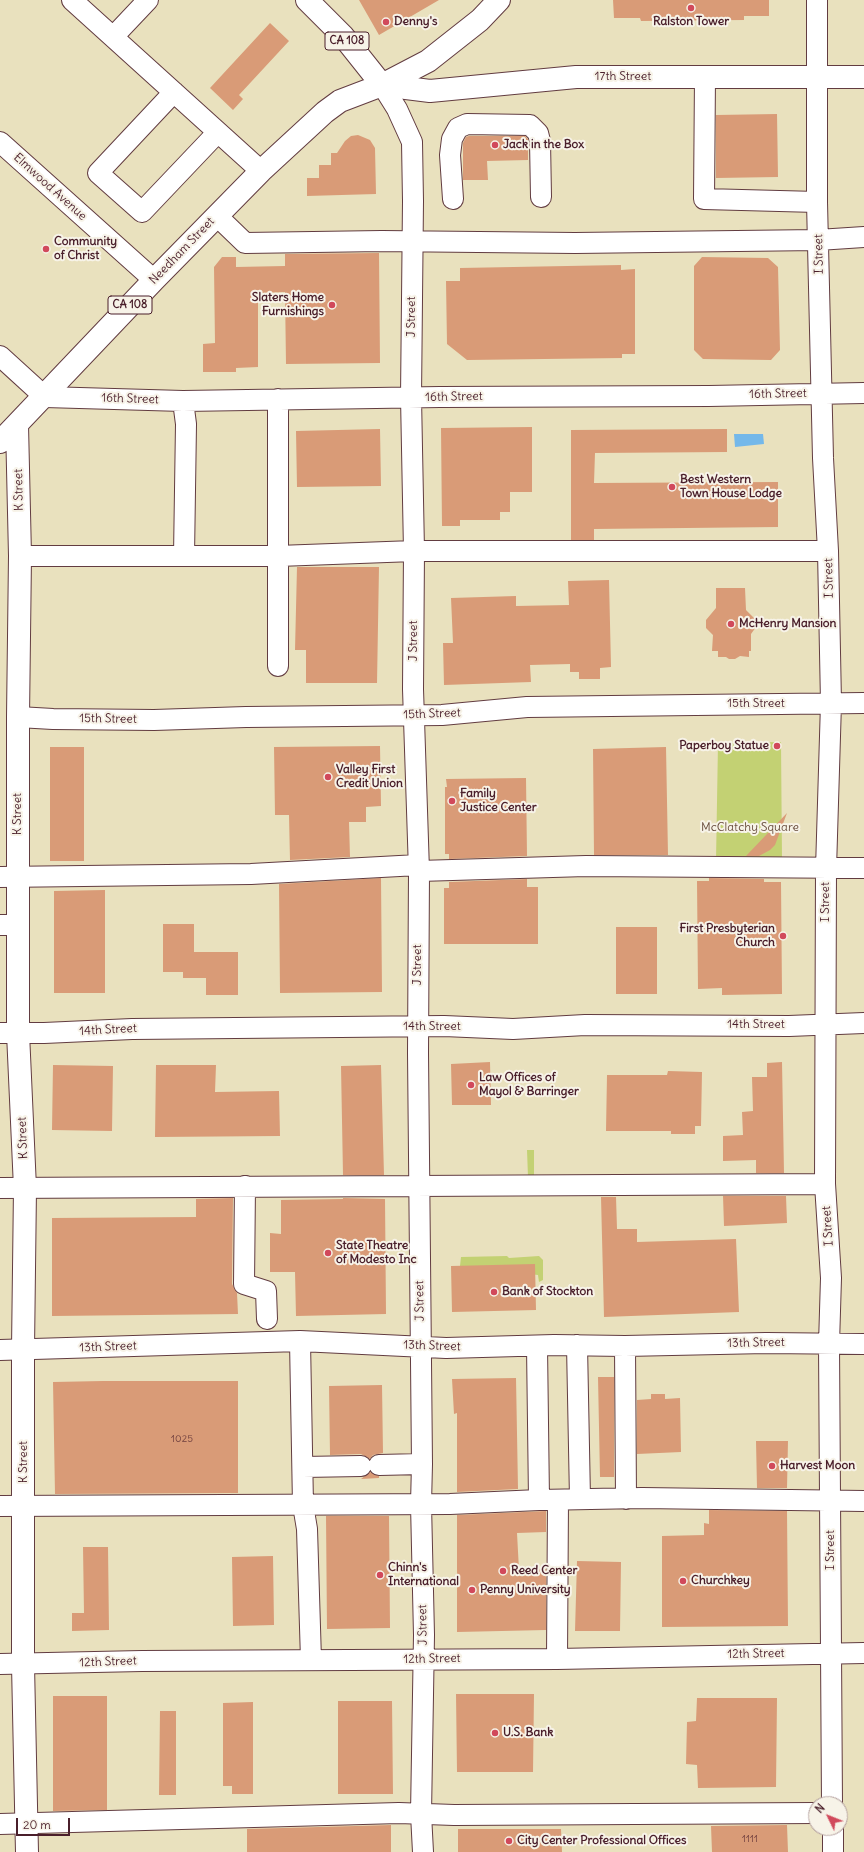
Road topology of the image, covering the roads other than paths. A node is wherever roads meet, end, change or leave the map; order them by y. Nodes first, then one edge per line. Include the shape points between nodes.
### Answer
1 (72, 0) edge
2 (148, 0) edge
3 (307, 0) edge
4 (499, 0) edge
5 (817, 0) edge
6 (113, 36) junction
7 (706, 77) junction
8 (864, 77) edge
9 (818, 78) junction
10 (382, 85) junction
11 (174, 92) junction
12 (218, 132) junction
13 (0, 142) edge
14 (261, 170) junction
15 (541, 197) dead end
16 (453, 199) dead end
17 (817, 202) junction
18 (217, 216) junction
19 (864, 237) edge
20 (818, 240) junction
21 (412, 242) junction
22 (154, 280) junction
23 (0, 356) edge
24 (822, 393) junction
25 (864, 393) edge
26 (45, 397) junction
27 (411, 398) junction
28 (278, 399) junction
29 (183, 401) junction
30 (17, 425) junction
31 (0, 442) edge
32 (414, 551) junction
33 (828, 551) junction
34 (20, 556) junction
35 (184, 556) junction
36 (278, 556) junction
37 (278, 666) dead end
38 (831, 703) junction
39 (864, 703) edge
40 (414, 715) junction
41 (9, 716) edge
42 (419, 868) junction
43 (864, 868) edge
44 (826, 869) junction
45 (9, 877) edge
46 (9, 925) edge
47 (864, 1023) edge
48 (825, 1025) junction
49 (418, 1026) junction
50 (9, 1033) edge
51 (825, 1184) junction
52 (419, 1185) junction
53 (245, 1186) junction
54 (0, 1188) edge
55 (25, 1188) junction
56 (267, 1319) dead end
57 (300, 1341) junction
58 (829, 1344) junction
59 (864, 1344) edge
60 (578, 1345) junction
61 (421, 1346) junction
62 (537, 1346) junction
63 (625, 1346) junction
64 (23, 1349) junction
65 (0, 1350) edge
66 (422, 1464) junction
67 (303, 1467) junction
68 (580, 1499) junction
69 (626, 1499) junction
70 (548, 1500) junction
71 (864, 1501) edge
72 (831, 1502) junction
73 (421, 1504) junction
74 (303, 1505) junction
75 (0, 1506) edge
76 (24, 1506) junction
77 (864, 1653) edge
78 (832, 1654) junction
79 (423, 1659) junction
80 (557, 1659) junction
81 (312, 1660) junction
82 (0, 1664) edge
83 (23, 1665) junction
84 (832, 1796) edge
85 (808, 1813) edge
86 (422, 1814) junction
87 (0, 1824) edge
88 (26, 1824) junction
89 (832, 1836) edge
90 (27, 1852) edge
91 (423, 1852) edge
92 (833, 1852) edge

1 - 6 street
2 - 6 street
3 - 10 main road, CA 108 via 343,36
4 - 10 main road, Needham Street via 480,20 428,61
5 - 9 street, I Street
6 - 11 street
7 - 9 main road, 17th Street
7 - 10 main road, 17th Street via 576,77 430,91
7 - 17 street via 704,198
8 - 9 main road, 17th Street
9 - 17 street, I Street
10 - 14 main road, Needham Street / CA 108 via 340,101
10 - 21 street, J Street via 397,109 412,142
11 - 12 street
11 - 12 street via 98,173 142,212
12 - 14 street
13 - 22 street, Elmwood Avenue
14 - 18 main road, Needham Street / CA 108
15 - 16 street via 538,132 530,125 467,124 458,128 452,139 450,155
17 - 20 street, I Street
18 - 21 street via 245,243
18 - 22 main road, Needham Street / CA 108
19 - 20 street
20 - 21 street
20 - 24 street, I Street
21 - 27 street, J Street
22 - 26 main road, Needham Street / CA 108
23 - 26 street
24 - 25 street, 16th Street
24 - 27 street, 16th Street
24 - 33 street, I Street
26 - 29 street, 16th Street
26 - 30 main road, Needham Street / CA 108
27 - 28 street, 16th Street
27 - 32 street, J Street
28 - 29 street, 16th Street
28 - 36 street
29 - 35 street via 186,424
30 - 31 main road, Needham Street / CA 108
30 - 34 main road, K Street
32 - 33 street
32 - 36 street
32 - 40 street, J Street
33 - 38 street, I Street
34 - 35 street
34 - 41 main road, K Street
35 - 36 street
36 - 37 street
38 - 39 street, 15th Street
38 - 40 street, 15th Street via 527,706 442,715
38 - 44 street, I Street
40 - 41 street, 15th Street via 154,720
40 - 42 street, J Street
41 - 45 main road, K Street
42 - 44 street via 586,866
42 - 45 street via 251,874
42 - 49 street, J Street
43 - 44 street
44 - 48 street, I Street
45 - 46 main road, K Street
46 - 50 main road, K Street
47 - 48 street, 14th Street
48 - 49 street, 14th Street via 593,1025 513,1028
48 - 51 street, I Street
49 - 50 street, 14th Street via 132,1028
49 - 52 street, J Street
50 - 55 main road, K Street
51 - 52 street
51 - 58 street, I Street via 831,1278
52 - 53 street
52 - 61 street, J Street
53 - 55 street
53 - 56 street via 244,1284 266,1291
54 - 55 street
55 - 64 main road, K Street
57 - 61 street, 13th Street
57 - 64 street, 13th Street
57 - 67 street
58 - 59 street, 13th Street
58 - 63 street, 13th Street via 766,1342
58 - 72 street, I Street
60 - 62 street, 13th Street
60 - 63 street, 13th Street
60 - 68 street
61 - 62 street, 13th Street
61 - 66 street, J Street
62 - 70 street
63 - 69 street
64 - 65 street, 13th Street
64 - 76 main road, K Street
66 - 67 street
66 - 73 street, J Street
67 - 74 street
68 - 69 street
68 - 70 street
69 - 72 street
70 - 73 street
70 - 80 street
71 - 72 street
72 - 78 street, I Street
73 - 74 street
73 - 79 street, J Street
74 - 76 street
74 - 81 street via 307,1529
75 - 76 street
76 - 83 main road, K Street
77 - 78 street, 12th Street
78 - 80 street, 12th Street
78 - 84 street, I Street
79 - 80 street, 12th Street
79 - 81 street, 12th Street
79 - 86 street, J Street
81 - 83 street, 12th Street
82 - 83 street, 12th Street
83 - 88 main road, K Street
85 - 86 street
86 - 88 street
86 - 91 street, J Street
87 - 88 street
88 - 90 main road, K Street
89 - 92 street

